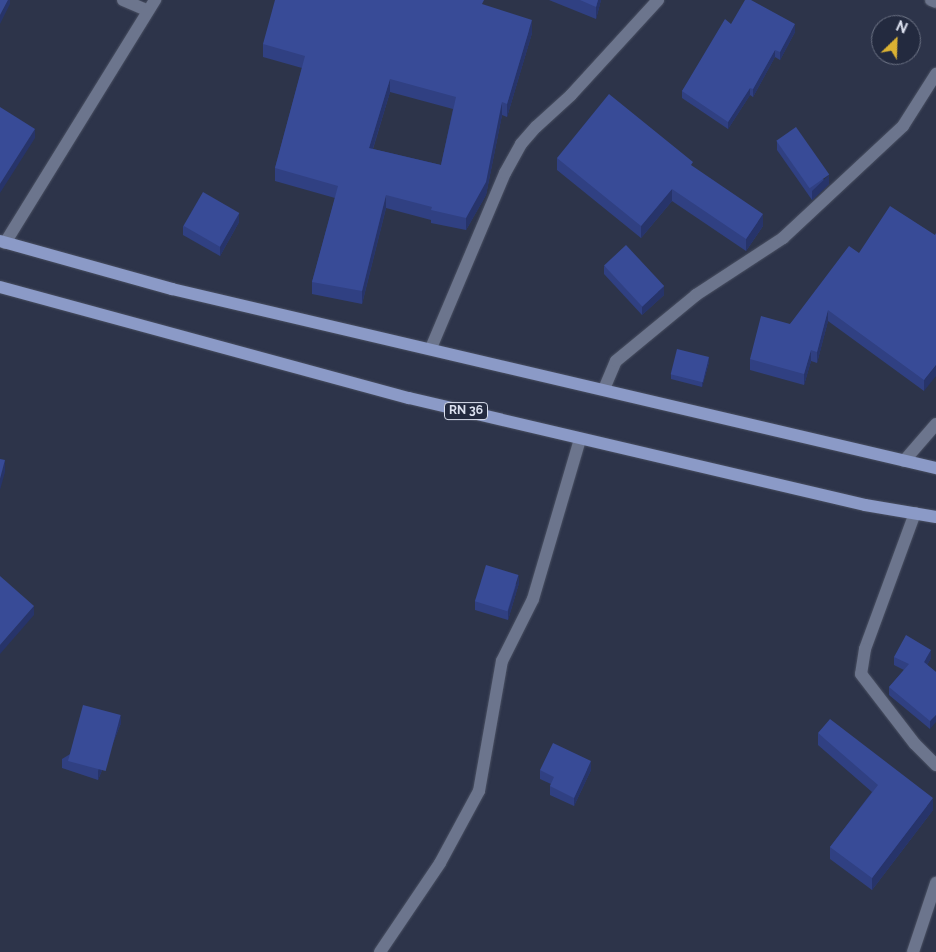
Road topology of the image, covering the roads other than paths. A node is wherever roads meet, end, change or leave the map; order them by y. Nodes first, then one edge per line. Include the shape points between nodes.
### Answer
1 (123, 0) edge
2 (658, 0) edge
3 (931, 0) edge
4 (936, 2) edge
5 (151, 5) edge
6 (936, 74) edge
7 (3, 242) edge
8 (0, 287) edge
9 (430, 348) junction
10 (604, 389) junction
11 (936, 424) edge
12 (580, 439) junction
13 (904, 461) junction
14 (936, 468) edge
15 (915, 512) junction
16 (936, 517) edge
17 (936, 765) edge
18 (936, 883) edge
19 (380, 952) edge
20 (913, 952) edge

1 - 5 street
2 - 9 street via 521,144 505,173
3 - 4 street
5 - 7 street
6 - 10 street via 903,126 783,238 696,296 616,361
7 - 9 main road via 172,289
8 - 12 main road, RN 36 via 409,398
9 - 10 main road
10 - 13 main road
11 - 13 street
12 - 15 main road, RN 36 via 865,505
12 - 19 street via 533,600 502,661 479,791 440,863
13 - 14 main road
15 - 16 main road, RN 36
15 - 17 street via 865,649 861,674 904,731
18 - 20 street

